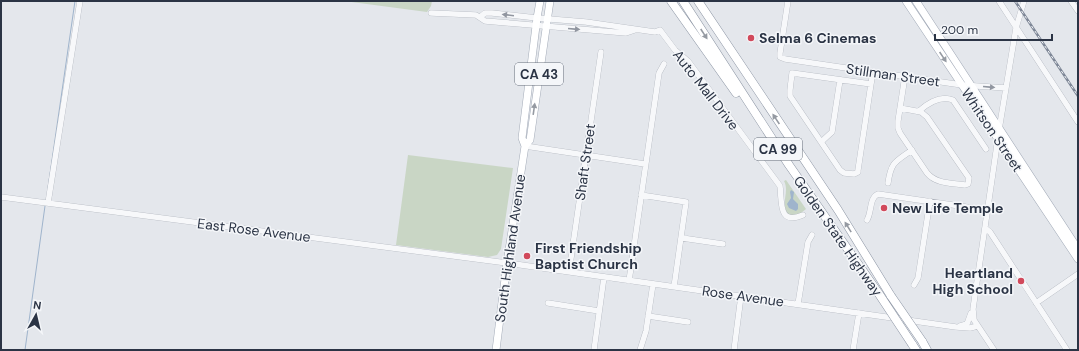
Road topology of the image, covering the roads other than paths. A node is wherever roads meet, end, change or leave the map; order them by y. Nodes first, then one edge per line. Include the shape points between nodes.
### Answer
1 (80, 1) edge
2 (540, 1) edge
3 (550, 1) edge
4 (671, 1) edge
5 (683, 1) edge
6 (698, 1) edge
7 (703, 1) edge
8 (788, 1) edge
9 (906, 1) edge
10 (916, 1) edge
11 (999, 1) edge
12 (1024, 1) edge
13 (1071, 1) edge
14 (1006, 12) junction
15 (1021, 12) junction
16 (1078, 12) edge
17 (431, 13) dead end
18 (480, 17) junction
19 (917, 18) junction
20 (536, 22) junction
21 (546, 23) junction
22 (1016, 28) junction
23 (941, 40) junction
24 (728, 48) junction
25 (601, 52) dead end
26 (664, 64) dead end
27 (873, 72) junction
28 (905, 76) junction
29 (840, 80) junction
30 (871, 84) junction
31 (962, 85) junction
32 (972, 86) junction
33 (1006, 88) junction
34 (900, 108) junction
35 (919, 111) junction
36 (1078, 122) edge
37 (1000, 129) junction
38 (998, 138) junction
39 (821, 142) junction
40 (525, 146) junction
41 (986, 149) dead end
42 (912, 150) junction
43 (586, 155) junction
44 (645, 164) junction
45 (789, 165) junction
46 (888, 183) dead end
47 (641, 195) junction
48 (1, 197) edge
49 (930, 201) junction
50 (48, 203) junction
51 (987, 210) junction
52 (803, 215) dead end
53 (867, 220) dead end
54 (984, 228) junction
55 (812, 235) dead end
56 (682, 238) junction
57 (724, 244) dead end
58 (1078, 249) edge
59 (1078, 259) edge
60 (507, 263) junction
61 (569, 272) junction
62 (1078, 274) edge
63 (604, 277) junction
64 (629, 281) junction
65 (653, 284) junction
66 (914, 286) dead end
67 (674, 287) junction
68 (741, 296) junction
69 (548, 303) dead end
70 (1036, 303) junction
71 (798, 304) junction
72 (973, 309) junction
73 (599, 310) junction
74 (859, 313) junction
75 (648, 316) junction
76 (688, 322) dead end
77 (978, 326) junction
78 (956, 327) junction
79 (914, 347) edge
80 (496, 350) edge
81 (594, 350) edge
82 (640, 350) edge
83 (734, 350) edge
84 (853, 350) edge
85 (928, 350) edge
86 (994, 350) edge
87 (1067, 350) edge

1 - 50 street
2 - 20 main road, South Highland Avenue / CA 43
3 - 21 main road, South Highland Avenue / CA 43
4 - 45 highway
5 -> 45 highway, Golden State Highway / CA 99
6 - 24 highway, Golden State Highway / CA 99
7 - 24 highway
8 - 27 street, Stillman Street via 780,57
9 - 19 main road, Whitson Street
10 - 23 main road, Whitson Street
11 - 14 street
12 - 15 street
13 - 16 street
14 - 15 street
14 - 22 street
15 - 22 street
17 - 18 street
18 - 20 street via 485,21
20 -> 18 street via 492,12
19 - 23 main road via 922,18 933,34
19 -> 31 main road, Whitson Street
20 - 21 street
20 - 40 main road, South Highland Avenue / CA 43 via 522,138
40 -> 21 main road, South Highland Avenue / CA 43 via 530,140
21 - 52 street, Auto Mall Drive via 626,33 638,29 655,32 660,30 675,50 688,61 780,186 781,207 785,216 797,218
22 - 33 street
22 - 36 street
23 - 32 main road, Whitson Street
85 -> 24 highway, Golden State Highway / CA 99, bridge via 838,210
25 - 43 street, Shaft Street
26 - 44 street via 658,73
27 - 28 street, Stillman Street
27 - 30 street
28 - 31 street, Stillman Street
28 - 34 street
29 - 30 street
29 - 39 street via 832,132
29 - 39 street via 792,73 790,96
30 - 39 street via 857,173 844,173 840,170
31 - 32 street, Stillman Street
31 - 38 main road, Whitson Street
32 -> 33 street, Stillman Street
32 - 37 main road, Whitson Street
33 - 37 street
34 - 35 street
34 - 42 street via 898,128
35 - 41 street via 934,100 953,100
35 - 42 street via 930,119 969,178 968,184 942,182 932,178
37 - 38 street
37 - 58 main road, Whitson Street
38 - 51 street
38 - 59 main road, Whitson Street
40 - 43 street
40 - 60 main road, South Highland Avenue / CA 43
42 - 46 street via 894,162
43 - 44 street
43 - 61 street, Shaft Street
44 - 47 street
45 - 79 highway, Golden State Highway / CA 99, bridge
47 - 56 street via 686,202
47 - 64 street
48 - 50 street, East Rose Avenue
49 - 51 street
49 - 53 street via 875,195
49 - 66 street via 919,273
50 - 60 street, East Rose Avenue
51 - 54 street
54 - 70 street via 990,232
54 - 72 street
55 - 71 street via 808,242
56 - 57 street
56 - 67 street
60 - 61 street, Rose Avenue
60 - 80 main road, South Highland Avenue / CA 43
61 - 63 street, Rose Avenue
62 - 70 street
63 - 64 street, Rose Avenue
63 - 73 street
64 - 65 street, Rose Avenue
65 - 67 street, Rose Avenue
65 - 75 street
67 - 68 street, Rose Avenue
68 - 71 street, Rose Avenue
68 - 83 street
69 - 73 street
70 - 87 street
71 - 74 street, Rose Avenue
72 - 77 street via 973,317
72 - 78 street via 967,324
73 - 81 street
74 - 78 street, Rose Avenue
74 - 84 street
75 - 76 street
75 - 82 street
77 - 78 street, Rose Avenue
77 - 86 street

